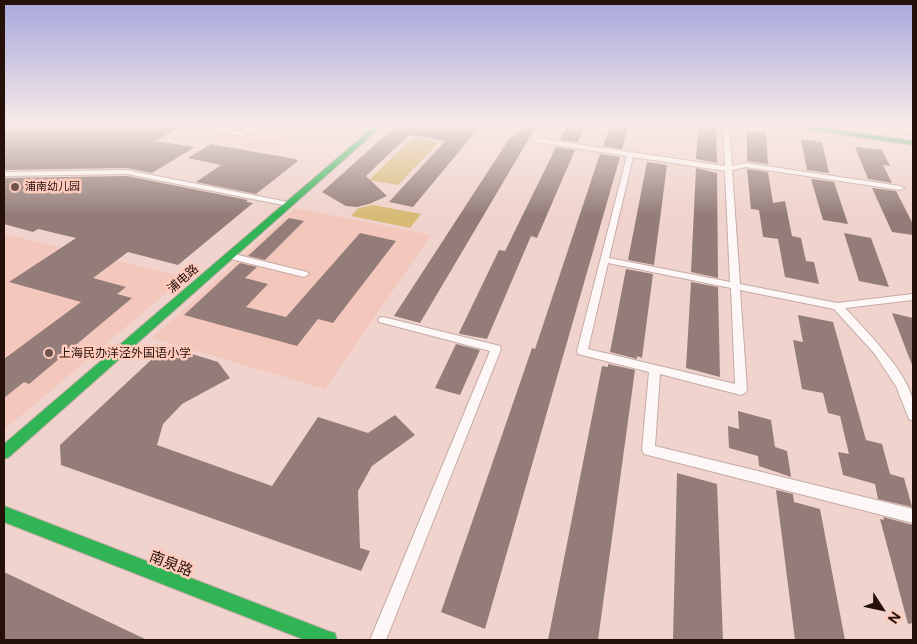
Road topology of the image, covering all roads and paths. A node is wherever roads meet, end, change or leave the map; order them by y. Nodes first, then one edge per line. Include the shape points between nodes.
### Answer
1 (344, 155) edge
2 (630, 155) joint
3 (727, 155) edge
4 (728, 169) junction
5 (4, 174) edge
6 (900, 188) dead end
7 (288, 204) junction
8 (230, 256) junction
9 (604, 260) junction
10 (304, 274) dead end
11 (735, 286) junction
12 (913, 297) edge
13 (836, 306) junction
14 (383, 320) dead end
15 (655, 369) junction
16 (913, 416) edge
17 (4, 453) edge
18 (4, 514) edge
19 (913, 516) edge
20 (328, 640) edge
21 (378, 640) edge

1 - 7 street, 浦电路
2 - 4 lane
2 - 9 lane
3 - 4 lane
4 - 6 lane via 746,165
4 - 11 lane
5 - 7 lane via 128,172
7 - 8 street, 浦电路
8 - 10 lane
8 - 17 street, 浦电路
9 - 11 lane
9 - 15 lane via 582,351
11 - 13 lane
11 - 15 lane via 741,390
12 - 13 lane
13 - 16 lane via 878,350 901,385
14 - 21 lane via 496,348
15 - 19 lane via 648,450
18 - 20 street, 南泉路

